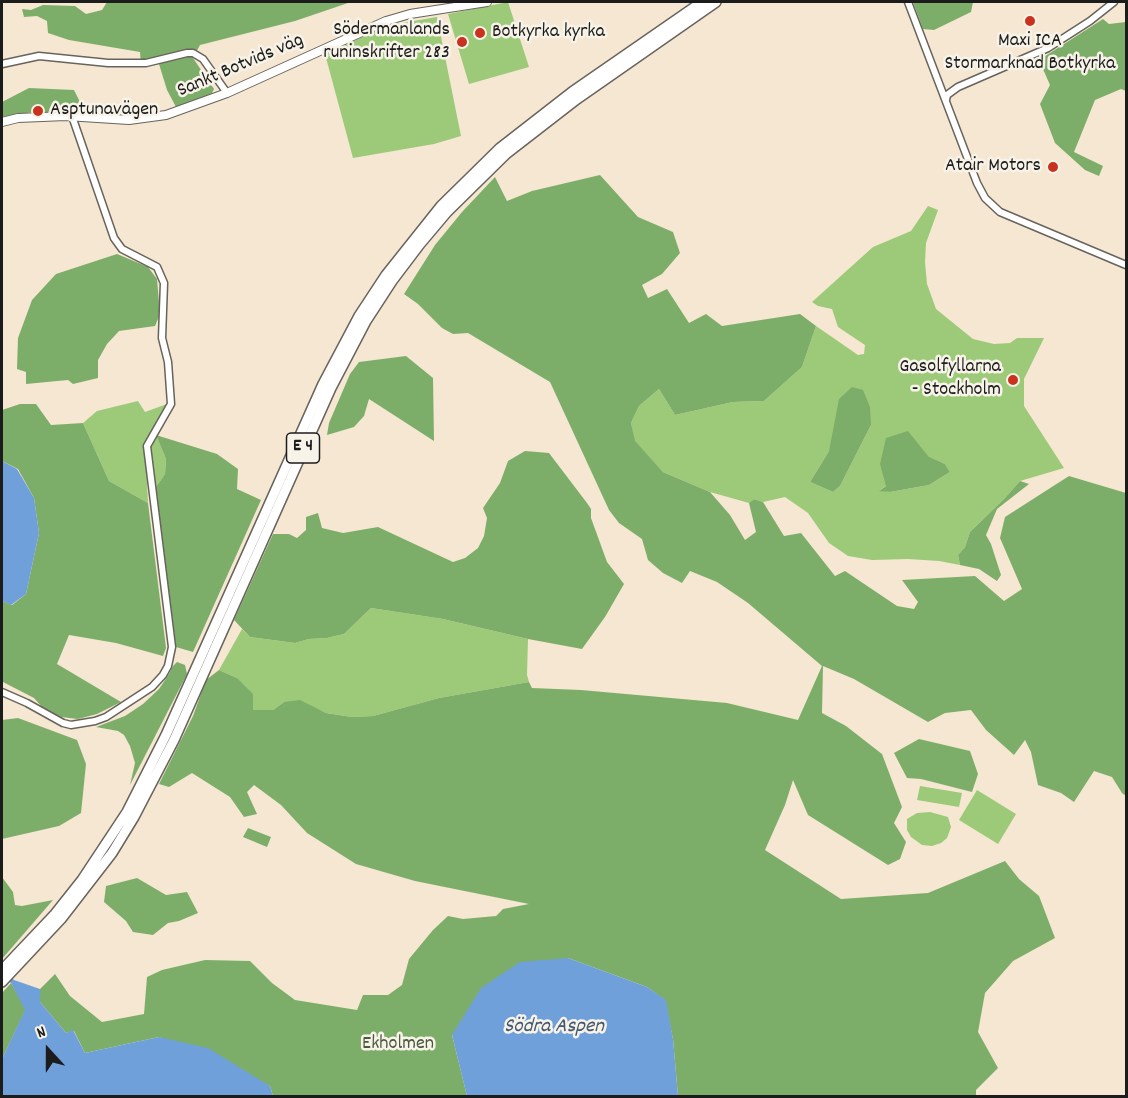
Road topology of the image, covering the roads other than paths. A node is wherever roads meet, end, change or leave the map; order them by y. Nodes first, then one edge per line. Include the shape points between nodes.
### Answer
1 (487, 2) edge
2 (702, 2) edge
3 (716, 2) edge
4 (908, 2) edge
5 (1114, 2) edge
6 (2, 64) edge
7 (227, 93) junction
8 (945, 101) junction
9 (72, 116) junction
10 (2, 122) edge
11 (1126, 265) edge
12 (2, 692) edge
13 (2, 970) edge
14 (2, 982) edge

1 - 7 main road, Sankt Botvids väg via 386,21
2 - 13 highway, E 4 via 563,99 501,148 441,206 386,275 323,384 128,812 55,914
3 - 14 highway, E 4 via 528,136 481,177 420,244 345,358 174,740 134,817 61,920
4 - 8 street
5 - 8 street via 1048,48 958,87
6 - 7 street via 39,56 146,63 187,52 203,59
7 - 9 main road, Sankt Botvids väg via 151,118
8 - 11 street via 977,183 991,205
9 - 10 main road, Sankt Botvids väg
9 - 12 street via 114,238 122,249 157,267 164,283 162,338 171,404 147,446 172,647 168,666 152,687 95,721 63,723

